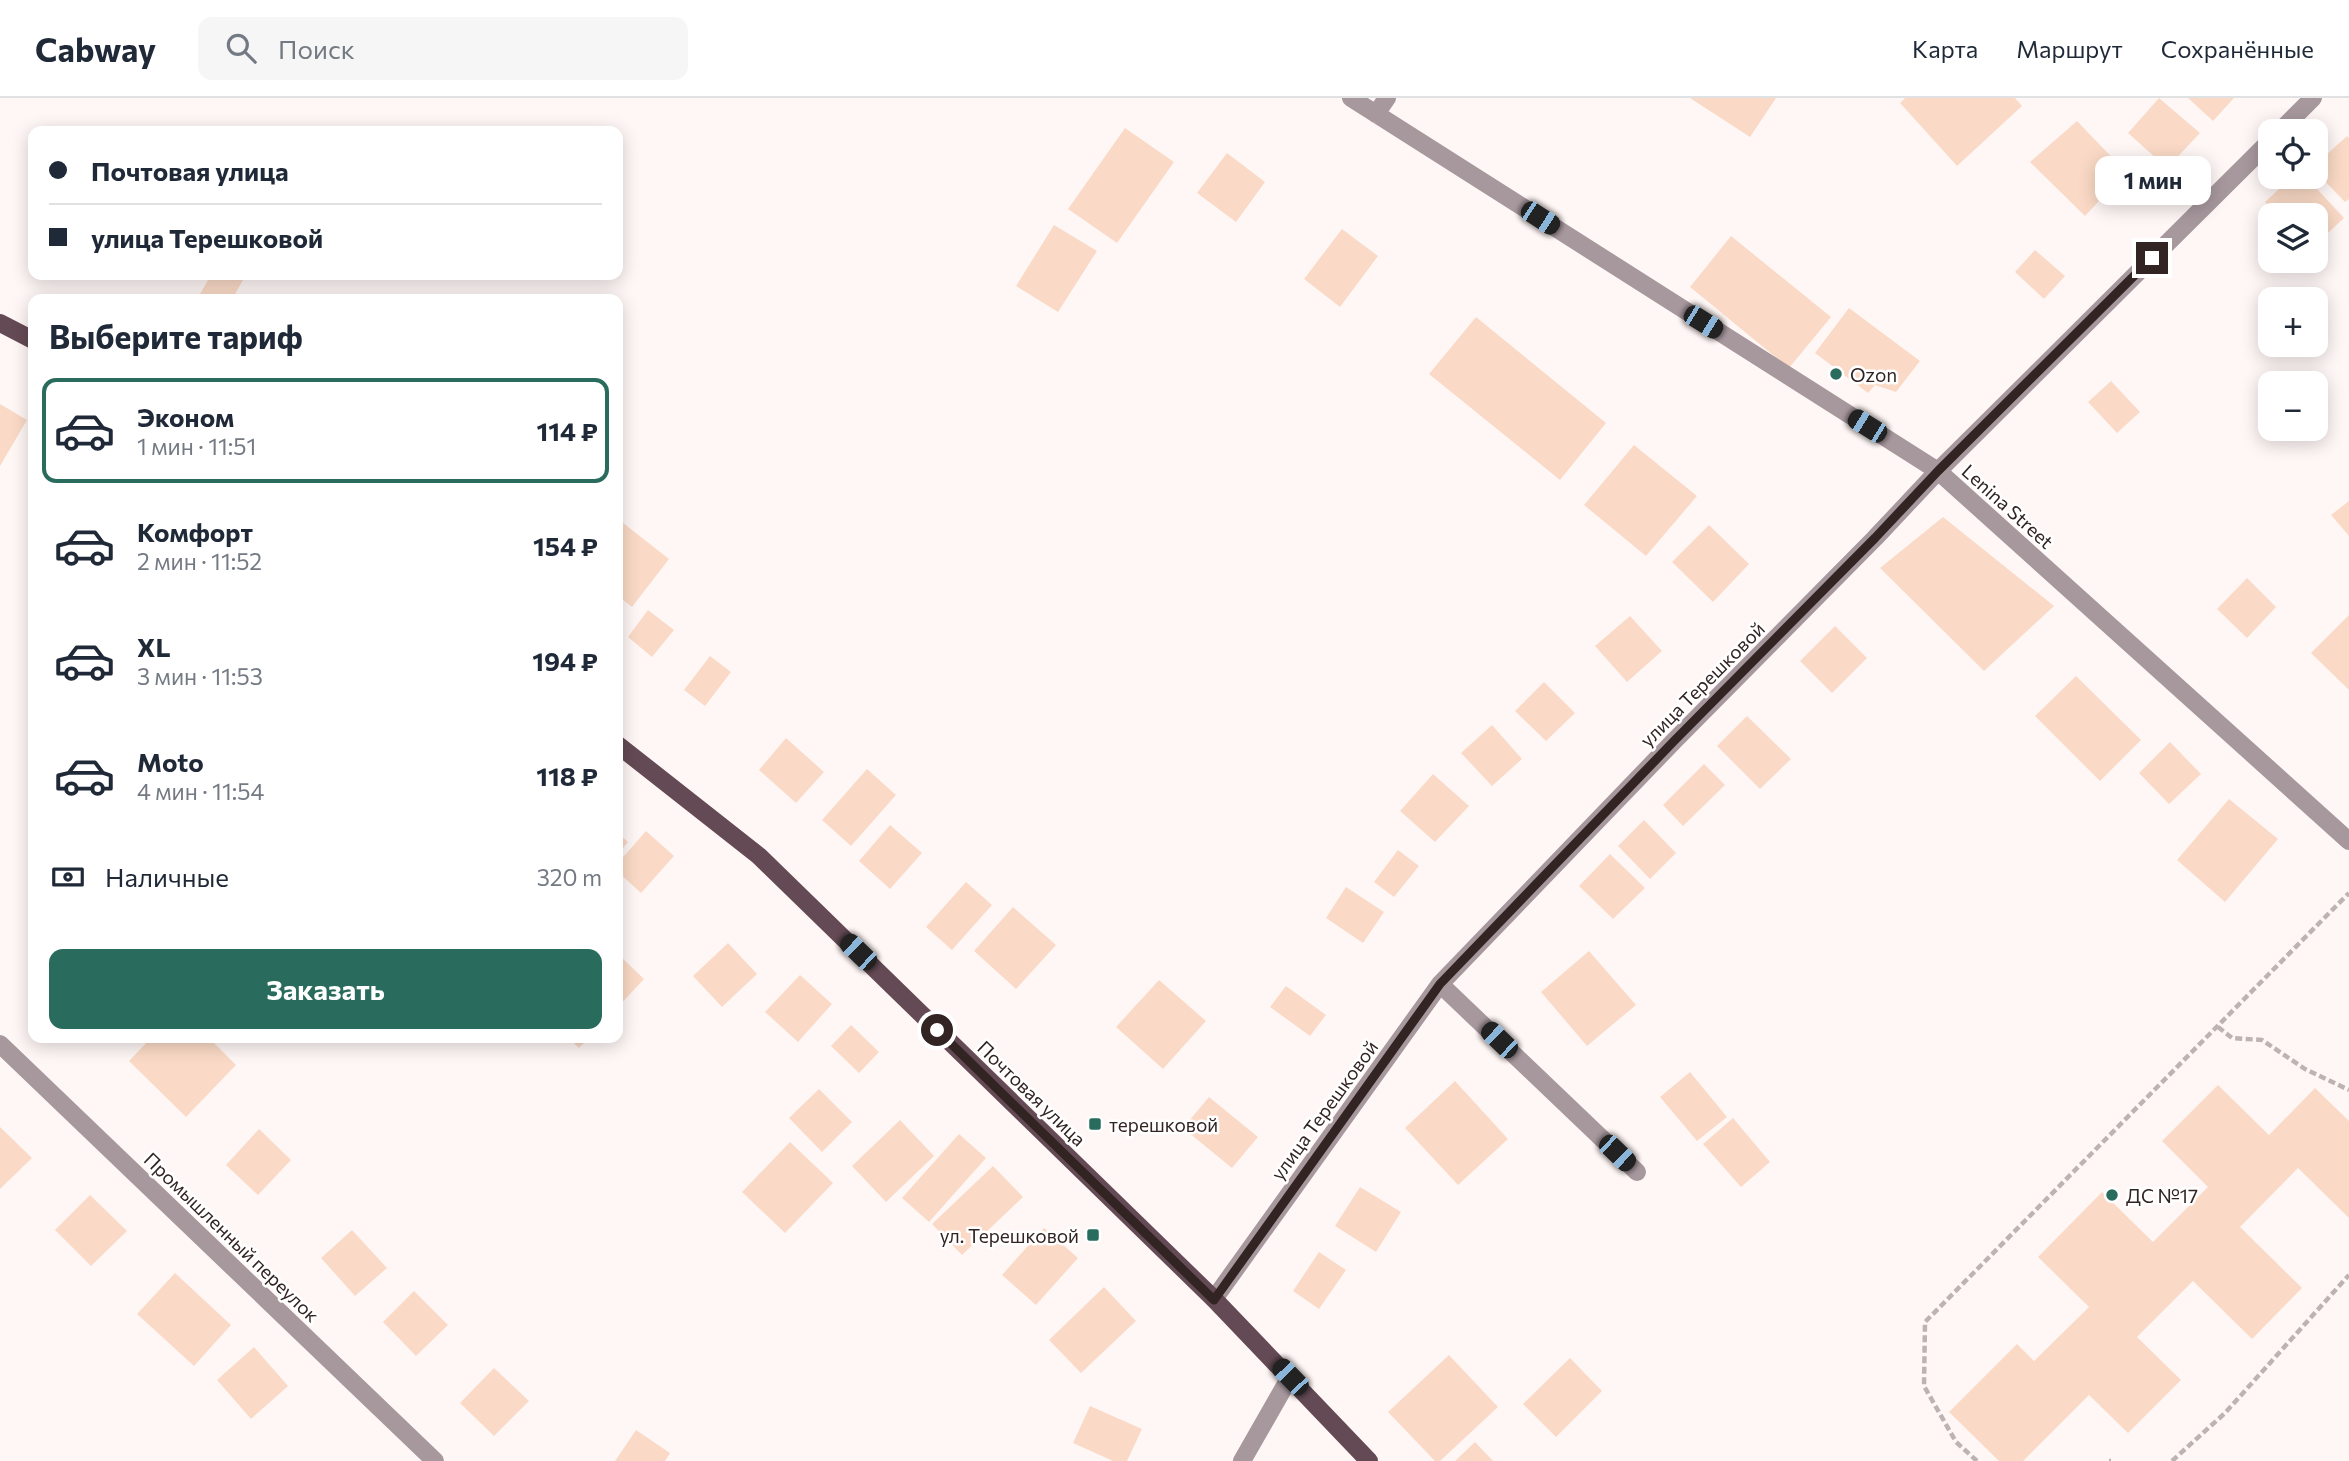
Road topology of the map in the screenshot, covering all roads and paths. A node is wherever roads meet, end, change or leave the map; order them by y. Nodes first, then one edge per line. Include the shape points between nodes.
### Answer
1 (1351, 98) edge
2 (1387, 98) edge
3 (2313, 98) edge
4 (1376, 114) junction
5 (2292, 119) edge
6 (2258, 153) edge
7 (0, 323) edge
8 (28, 338) edge
9 (1938, 471) junction
10 (623, 749) edge
11 (2349, 841) edge
12 (2349, 893) edge
13 (1440, 984) junction
14 (2218, 1027) junction
15 (0, 1044) edge
16 (2349, 1090) edge
17 (1637, 1172) dead end
18 (2349, 1275) edge
19 (1214, 1300) junction
20 (1290, 1377) junction
21 (435, 1461) edge
22 (1242, 1461) edge
23 (1369, 1461) edge
24 (1977, 1461) edge
25 (2172, 1461) edge

1 - 4 street, Lenina Street
2 - 4 street
3 - 5 street
4 - 9 street, Lenina Street
6 - 9 street, улица Терешковой
7 - 8 main road
9 - 11 street, Lenina Street
9 - 13 street, улица Терешковой
10 - 19 main road, Почтовая улица via 759,856
12 - 14 path
13 - 17 street
13 - 19 street, улица Терешковой
14 - 16 path via 2232,1038 2262,1040 2305,1069
14 - 24 path via 1925,1322 1924,1386 1956,1442
15 - 21 street, Промышленный переулок
18 - 25 path via 2225,1413
19 - 20 main road, Почтовая улица
20 - 22 street
20 - 23 main road, Почтовая улица

